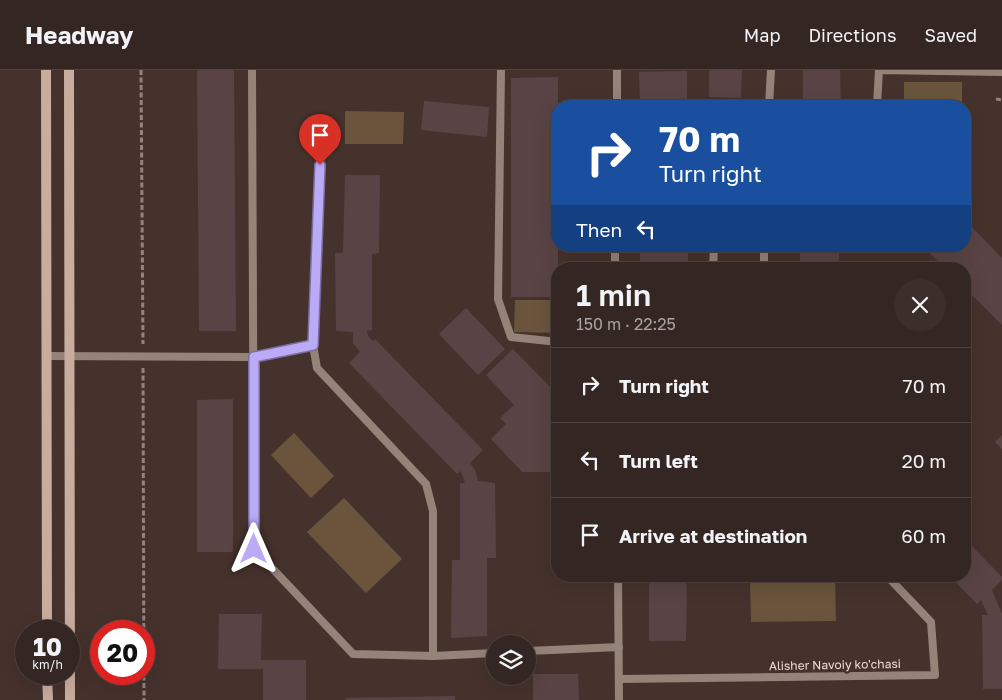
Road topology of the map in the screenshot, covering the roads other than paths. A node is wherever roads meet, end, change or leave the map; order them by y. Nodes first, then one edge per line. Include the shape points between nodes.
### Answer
1 (46, 70) edge
2 (69, 70) edge
3 (252, 70) edge
4 (501, 70) edge
5 (617, 70) edge
6 (771, 70) edge
7 (1002, 72) edge
8 (617, 100) edge
9 (769, 100) edge
10 (877, 100) edge
11 (320, 165) dead end
12 (551, 341) edge
13 (313, 345) junction
14 (46, 356) junction
15 (70, 357) junction
16 (254, 357) junction
17 (618, 582) edge
18 (892, 582) edge
19 (47, 620) edge
20 (620, 646) junction
21 (536, 651) edge
22 (486, 653) edge
23 (433, 656) junction
24 (619, 679) junction
25 (47, 685) edge
26 (48, 700) edge
27 (70, 700) edge
28 (619, 700) edge

1 - 14 main road
2 - 15 main road
3 - 16 lane
4 - 12 lane via 498,300 511,336
5 - 8 lane
6 - 9 lane
7 - 10 lane via 879,70
11 - 13 lane
13 - 16 lane
13 - 23 lane via 317,368 426,484 433,511
14 - 15 lane
14 - 19 main road
15 - 16 lane
15 - 27 main road
16 - 23 lane via 254,549 352,654
17 - 20 lane
18 - 24 lane, Alisher Navoiy ko'chasi via 930,622 935,675
20 - 21 lane
20 - 24 lane
22 - 23 lane
24 - 28 lane
25 - 26 main road

